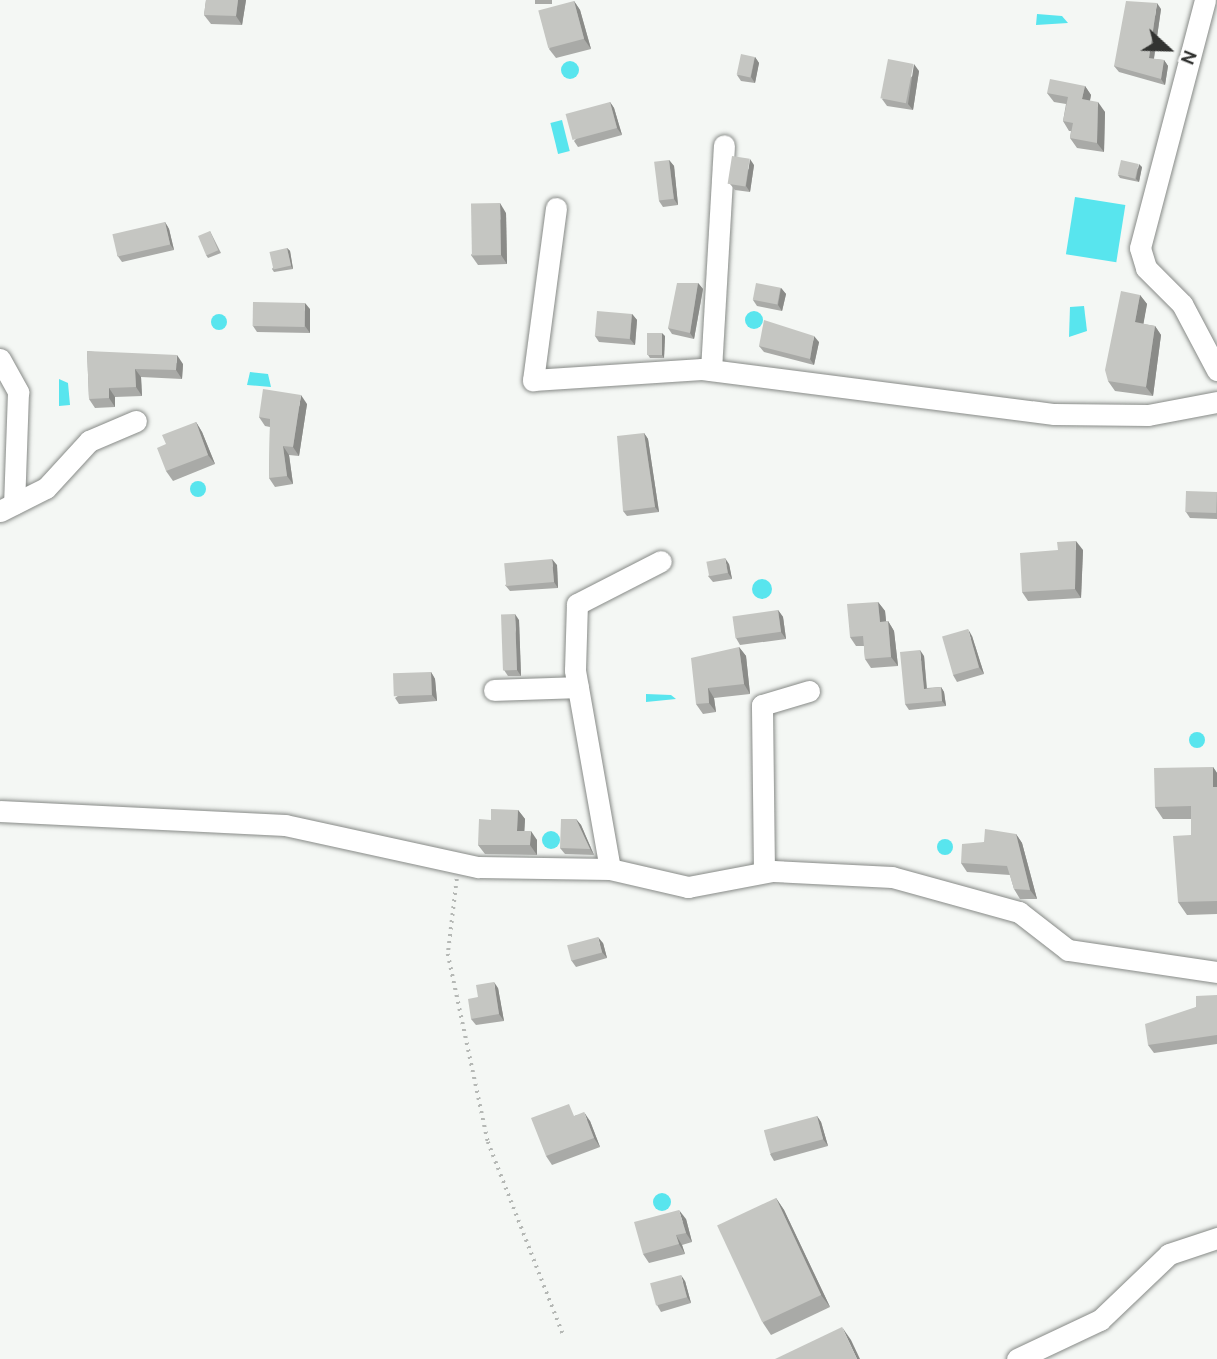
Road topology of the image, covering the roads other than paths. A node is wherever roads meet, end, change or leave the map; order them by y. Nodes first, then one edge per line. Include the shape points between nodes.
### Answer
1 (1205, 0) edge
2 (724, 145) dead end
3 (556, 208) dead end
4 (1207, 333) edge
5 (0, 359) edge
6 (711, 370) junction
7 (1217, 370) edge
8 (1217, 402) edge
9 (136, 421) dead end
10 (7, 507) edge
11 (661, 561) dead end
12 (578, 687) junction
13 (494, 690) dead end
14 (809, 691) dead end
15 (0, 811) edge
16 (610, 869) junction
17 (764, 872) junction
18 (1217, 971) edge
19 (1217, 1238) edge
20 (1017, 1359) edge

1 - 4 street via 1140,248 1146,268
2 - 6 street
3 - 6 street via 533,380
4 - 7 street
5 - 10 street via 18,392
6 - 8 street via 1054,414 1148,415
9 - 10 street via 89,441 46,488
11 - 12 street via 577,604
12 - 13 street
12 - 16 street
14 - 17 street via 762,705
15 - 16 street via 285,825 459,863
16 - 17 street via 688,887
17 - 18 street via 892,877 1019,912 1068,950
19 - 20 street via 1168,1254 1100,1320

